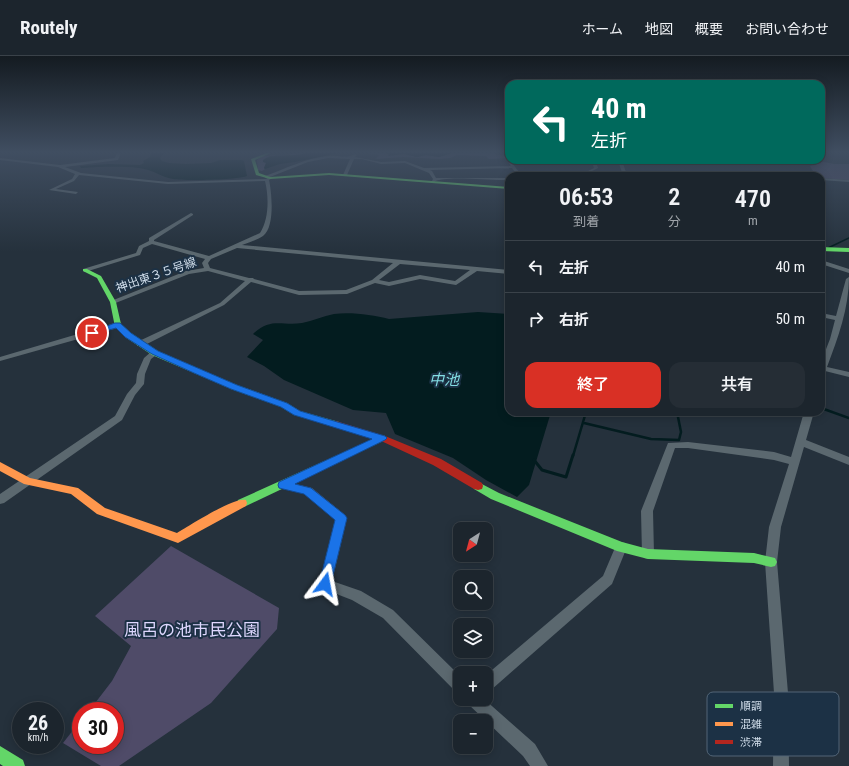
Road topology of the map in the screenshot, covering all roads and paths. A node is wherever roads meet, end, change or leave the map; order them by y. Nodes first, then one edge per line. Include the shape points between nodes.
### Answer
1 (60, 186) edge
2 (269, 186) edge
3 (76, 193) dead end
4 (191, 214) dead end
5 (152, 242) junction
6 (237, 246) junction
7 (825, 249) edge
8 (849, 250) edge
9 (209, 258) junction
10 (398, 262) junction
11 (825, 263) edge
12 (208, 268) junction
13 (476, 268) junction
14 (849, 271) edge
15 (505, 272) edge
16 (252, 279) junction
17 (849, 279) edge
18 (374, 281) junction
19 (847, 294) edge
20 (113, 302) junction
21 (825, 316) edge
22 (838, 319) junction
23 (118, 325) junction
24 (140, 344) junction
25 (155, 353) junction
26 (0, 359) edge
27 (825, 362) edge
28 (825, 371) edge
29 (849, 375) edge
30 (808, 416) edge
31 (382, 438) junction
32 (801, 442) junction
33 (849, 461) edge
34 (794, 462) junction
35 (0, 466) edge
36 (28, 481) junction
37 (283, 485) junction
38 (0, 500) edge
39 (621, 547) junction
40 (648, 554) junction
41 (771, 562) junction
42 (453, 679) edge
43 (493, 679) edge
44 (781, 692) edge
45 (482, 706) edge
46 (0, 754) edge
47 (17, 766) edge
48 (540, 766) edge

1 - 3 street via 52,190
2 - 6 street via 269,221 266,230
4 - 5 street via 151,239
5 - 9 street
5 - 20 street via 141,247 138,254 85,270 99,277
6 - 9 street
6 - 10 street
7 - 8 street
9 - 12 street via 205,263
10 - 13 street
10 - 18 street
11 - 14 street
12 - 16 street
12 - 20 street, 神出東３５号線 via 188,272
13 - 15 street
13 - 18 street via 456,283 420,278 389,284
16 - 18 street via 309,294 347,292
16 - 24 street via 222,304
17 - 19 street
19 - 22 street
20 - 23 street
21 - 22 street
22 - 27 street
23 - 24 street
23 - 26 street
24 - 25 street
25 - 31 street via 284,405 297,413
25 - 36 street via 148,358 140,384 131,394 119,418
28 - 29 street
30 - 32 street
31 - 37 street
31 - 39 street via 437,462 495,496
32 - 33 street
32 - 34 street
34 - 40 street via 766,455 688,445 670,446 648,511
34 - 41 street via 775,527
35 - 36 street
36 - 37 street via 74,492 101,511 178,538 223,512
36 - 38 street
37 - 42 street via 308,491 341,518 325,584 356,595 388,614
39 - 40 street
39 - 43 street via 608,580
40 - 41 street via 754,558
41 - 44 street
45 - 48 street via 529,750
46 - 47 street

